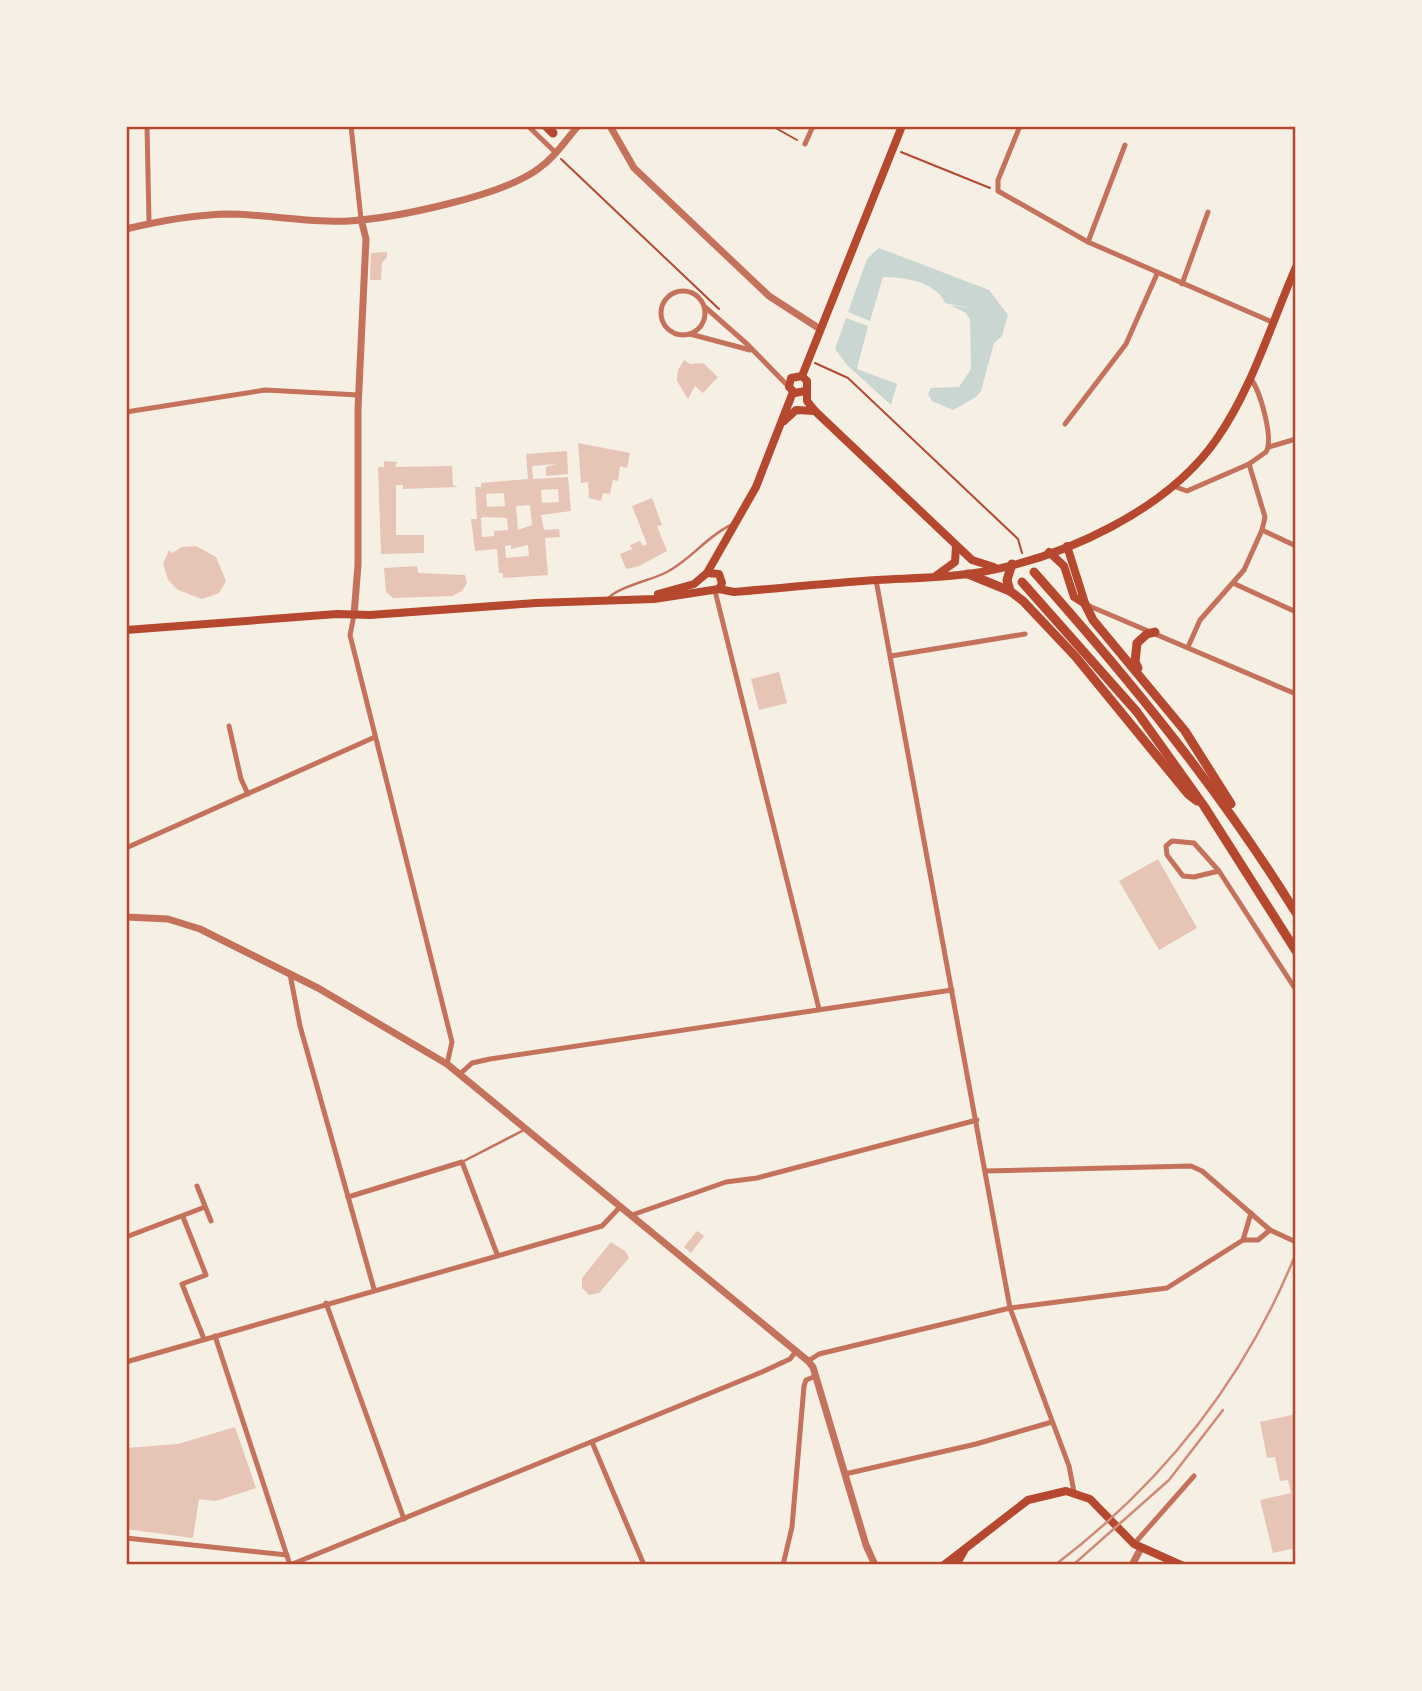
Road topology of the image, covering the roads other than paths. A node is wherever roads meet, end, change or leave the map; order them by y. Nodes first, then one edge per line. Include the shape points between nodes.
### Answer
1 (147, 126) edge
2 (351, 126) edge
3 (528, 126) edge
4 (610, 126) edge
5 (813, 126) edge
6 (902, 126) edge
7 (1020, 126) edge
8 (576, 127) edge
9 (805, 144) road end
10 (1125, 145) dead end
11 (556, 153) junction
12 (1208, 212) dead end
13 (361, 219) junction
14 (149, 222) junction
15 (126, 229) edge
16 (1088, 242) junction
17 (1296, 267) edge
18 (1157, 274) junction
19 (1182, 284) junction
20 (704, 307) junction
21 (1272, 322) junction
22 (820, 329) junction
23 (690, 334) junction
24 (739, 336) junction
25 (731, 344) junction
26 (750, 349) junction
27 (774, 372) junction
28 (797, 376) junction
29 (1249, 377) junction
30 (791, 389) junction
31 (805, 391) junction
32 (359, 395) junction
33 (815, 411) junction
34 (126, 412) edge
35 (782, 423) junction
36 (1065, 424) dead end
37 (1296, 439) edge
38 (1269, 447) junction
39 (1249, 464) junction
40 (1173, 486) junction
41 (737, 522) junction
42 (1262, 530) junction
43 (957, 546) junction
44 (1067, 546) junction
45 (1296, 546) edge
46 (1049, 552) junction
47 (1012, 564) junction
48 (997, 567) junction
49 (1034, 572) dead end
50 (968, 574) junction
51 (704, 576) junction
52 (934, 576) junction
53 (876, 580) junction
54 (1022, 582) dead end
55 (1235, 584) junction
56 (714, 591) junction
57 (1010, 591) junction
58 (643, 597) junction
59 (607, 600) junction
60 (1086, 604) junction
61 (1296, 612) edge
62 (354, 615) junction
63 (126, 630) edge
64 (1155, 632) junction
65 (1026, 634) dead end
66 (1188, 646) junction
67 (891, 656) junction
68 (1144, 679) junction
69 (1296, 694) edge
70 (229, 726) dead end
71 (375, 737) junction
72 (248, 794) junction
73 (1204, 806) junction
74 (1249, 836) junction
75 (126, 848) edge
76 (1219, 871) junction
77 (1296, 913) edge
78 (126, 917) edge
79 (1296, 951) edge
80 (290, 974) junction
81 (953, 990) junction
82 (1296, 990) edge
83 (819, 1009) junction
84 (447, 1064) junction
85 (460, 1074) junction
86 (977, 1120) junction
87 (526, 1129) junction
88 (462, 1162) junction
89 (985, 1171) junction
90 (197, 1186) dead end
91 (348, 1197) junction
92 (621, 1206) junction
93 (205, 1208) junction
94 (1251, 1213) junction
95 (632, 1215) junction
96 (183, 1217) junction
97 (211, 1222) dead end
98 (1270, 1230) junction
99 (126, 1237) edge
100 (1243, 1240) junction
101 (1296, 1242) edge
102 (497, 1254) junction
103 (374, 1289) junction
104 (326, 1303) junction
105 (1010, 1308) junction
106 (215, 1336) junction
107 (204, 1339) junction
108 (796, 1351) junction
109 (808, 1361) junction
110 (126, 1362) edge
111 (816, 1376) junction
112 (1052, 1422) junction
113 (592, 1442) junction
114 (845, 1474) junction
115 (1194, 1476) dead end
116 (1074, 1492) junction
117 (404, 1519) junction
118 (126, 1538) edge
119 (1138, 1546) junction
120 (964, 1551) junction
121 (287, 1555) junction
122 (290, 1565) edge
123 (644, 1565) edge
124 (783, 1565) edge
125 (875, 1565) edge
126 (944, 1565) edge
127 (956, 1565) edge
128 (1132, 1565) edge
129 (1181, 1565) edge

1 - 14 street
2 - 13 street
3 - 11 street
4 - 22 street via 634,168 769,296
5 - 9 street
6 - 22 main road
7 - 16 street via 998,180 998,191
8 - 11 street
10 - 16 street
11 - 13 street via 526,177 494,191
12 - 19 street
13 - 14 street via 227,214
13 - 32 street via 366,239
14 - 15 street
16 - 18 street
17 - 21 main road
18 - 19 street
18 - 36 street via 1126,344
19 - 21 street
20 - 23 street via 703,322
20 - 23 street via 696,295 684,291 673,293 663,303 666,326
20 - 24 street
21 - 29 main road
22 - 28 main road
23 - 25 street
24 - 25 street
24 - 26 street
25 - 26 street
26 - 27 street
27 - 28 street
27 - 30 street
28 - 30 main road
28 - 31 main road via 807,381
29 - 38 street via 1256,385
29 - 40 main road via 1218,437
30 - 31 main road
30 - 35 main road
31 - 33 main road
32 - 34 street via 265,390
32 - 62 street
33 - 35 main road via 796,410
33 - 43 main road
35 - 41 main road
37 - 38 street
38 - 39 street
39 - 40 street via 1187,491
39 - 42 street via 1265,517
40 - 44 main road via 1143,509
41 - 51 main road
41 - 59 lane via 676,567 612,593
42 - 45 street
42 - 55 street
43 - 48 main road via 977,563
43 - 52 main road via 955,562
44 - 46 main road
44 - 60 main road
46 - 47 main road
46 - 60 main road via 1064,566 1074,597
47 - 48 main road
47 - 57 highway via 1007,580
48 - 50 main road
49 - 74 highway via 1148,703
50 - 52 main road
50 - 57 highway
51 - 56 main road via 703,586
51 - 56 main road via 716,572 721,577
51 - 58 main road via 687,587
52 - 53 main road
53 - 56 main road
53 - 67 street
54 - 73 highway via 1137,712
55 - 61 street
55 - 66 street via 1224,589 1200,620
56 - 58 main road
56 - 83 street
57 - 73 highway via 1075,656 1188,794
58 - 59 main road
59 - 62 main road
60 - 64 street
60 - 68 highway via 1093,620
62 - 63 main road
62 - 71 street via 350,635
64 - 66 street
64 - 68 highway via 1137,643 1134,651
65 - 67 street
66 - 69 street
67 - 81 street
68 - 74 highway via 1185,731
70 - 72 street
71 - 72 street
71 - 84 street via 452,1042
72 - 75 street
73 - 79 highway
74 - 77 highway
76 - 76 street via 1194,843 1172,841 1166,846 1167,856 1183,876
76 - 82 street
78 - 80 street via 183,923
80 - 84 street
80 - 91 street
81 - 83 street
81 - 86 street
83 - 85 street via 490,1059 472,1063
84 - 85 street
85 - 87 street
86 - 89 street
86 - 95 street via 757,1178 726,1182
87 - 88 lane
87 - 92 street
88 - 91 street
88 - 102 street
89 - 94 street via 1191,1166
89 - 105 street
90 - 93 street
91 - 103 street
92 - 95 street
92 - 102 street via 602,1226
93 - 96 street
93 - 97 street
94 - 98 street
94 - 100 street
95 - 108 street
96 - 99 street
96 - 107 street via 205,1275 182,1284
98 - 100 street via 1258,1240
98 - 101 street
100 - 105 street via 1167,1288
102 - 103 street
103 - 104 street
104 - 106 street
104 - 117 street
105 - 109 street via 819,1354
105 - 112 street
106 - 107 street
106 - 121 street
107 - 110 street
108 - 109 street
108 - 113 street via 790,1359 762,1372
109 - 111 street
111 - 114 street
111 - 124 street via 804,1386 792,1527
112 - 114 street
112 - 116 street
113 - 117 street
113 - 123 street
114 - 125 street
115 - 119 street
116 - 119 main road via 1090,1499
116 - 120 main road via 1028,1500
117 - 122 street
118 - 121 street
119 - 128 street
119 - 129 main road
120 - 126 main road
120 - 127 main road
121 - 122 street

